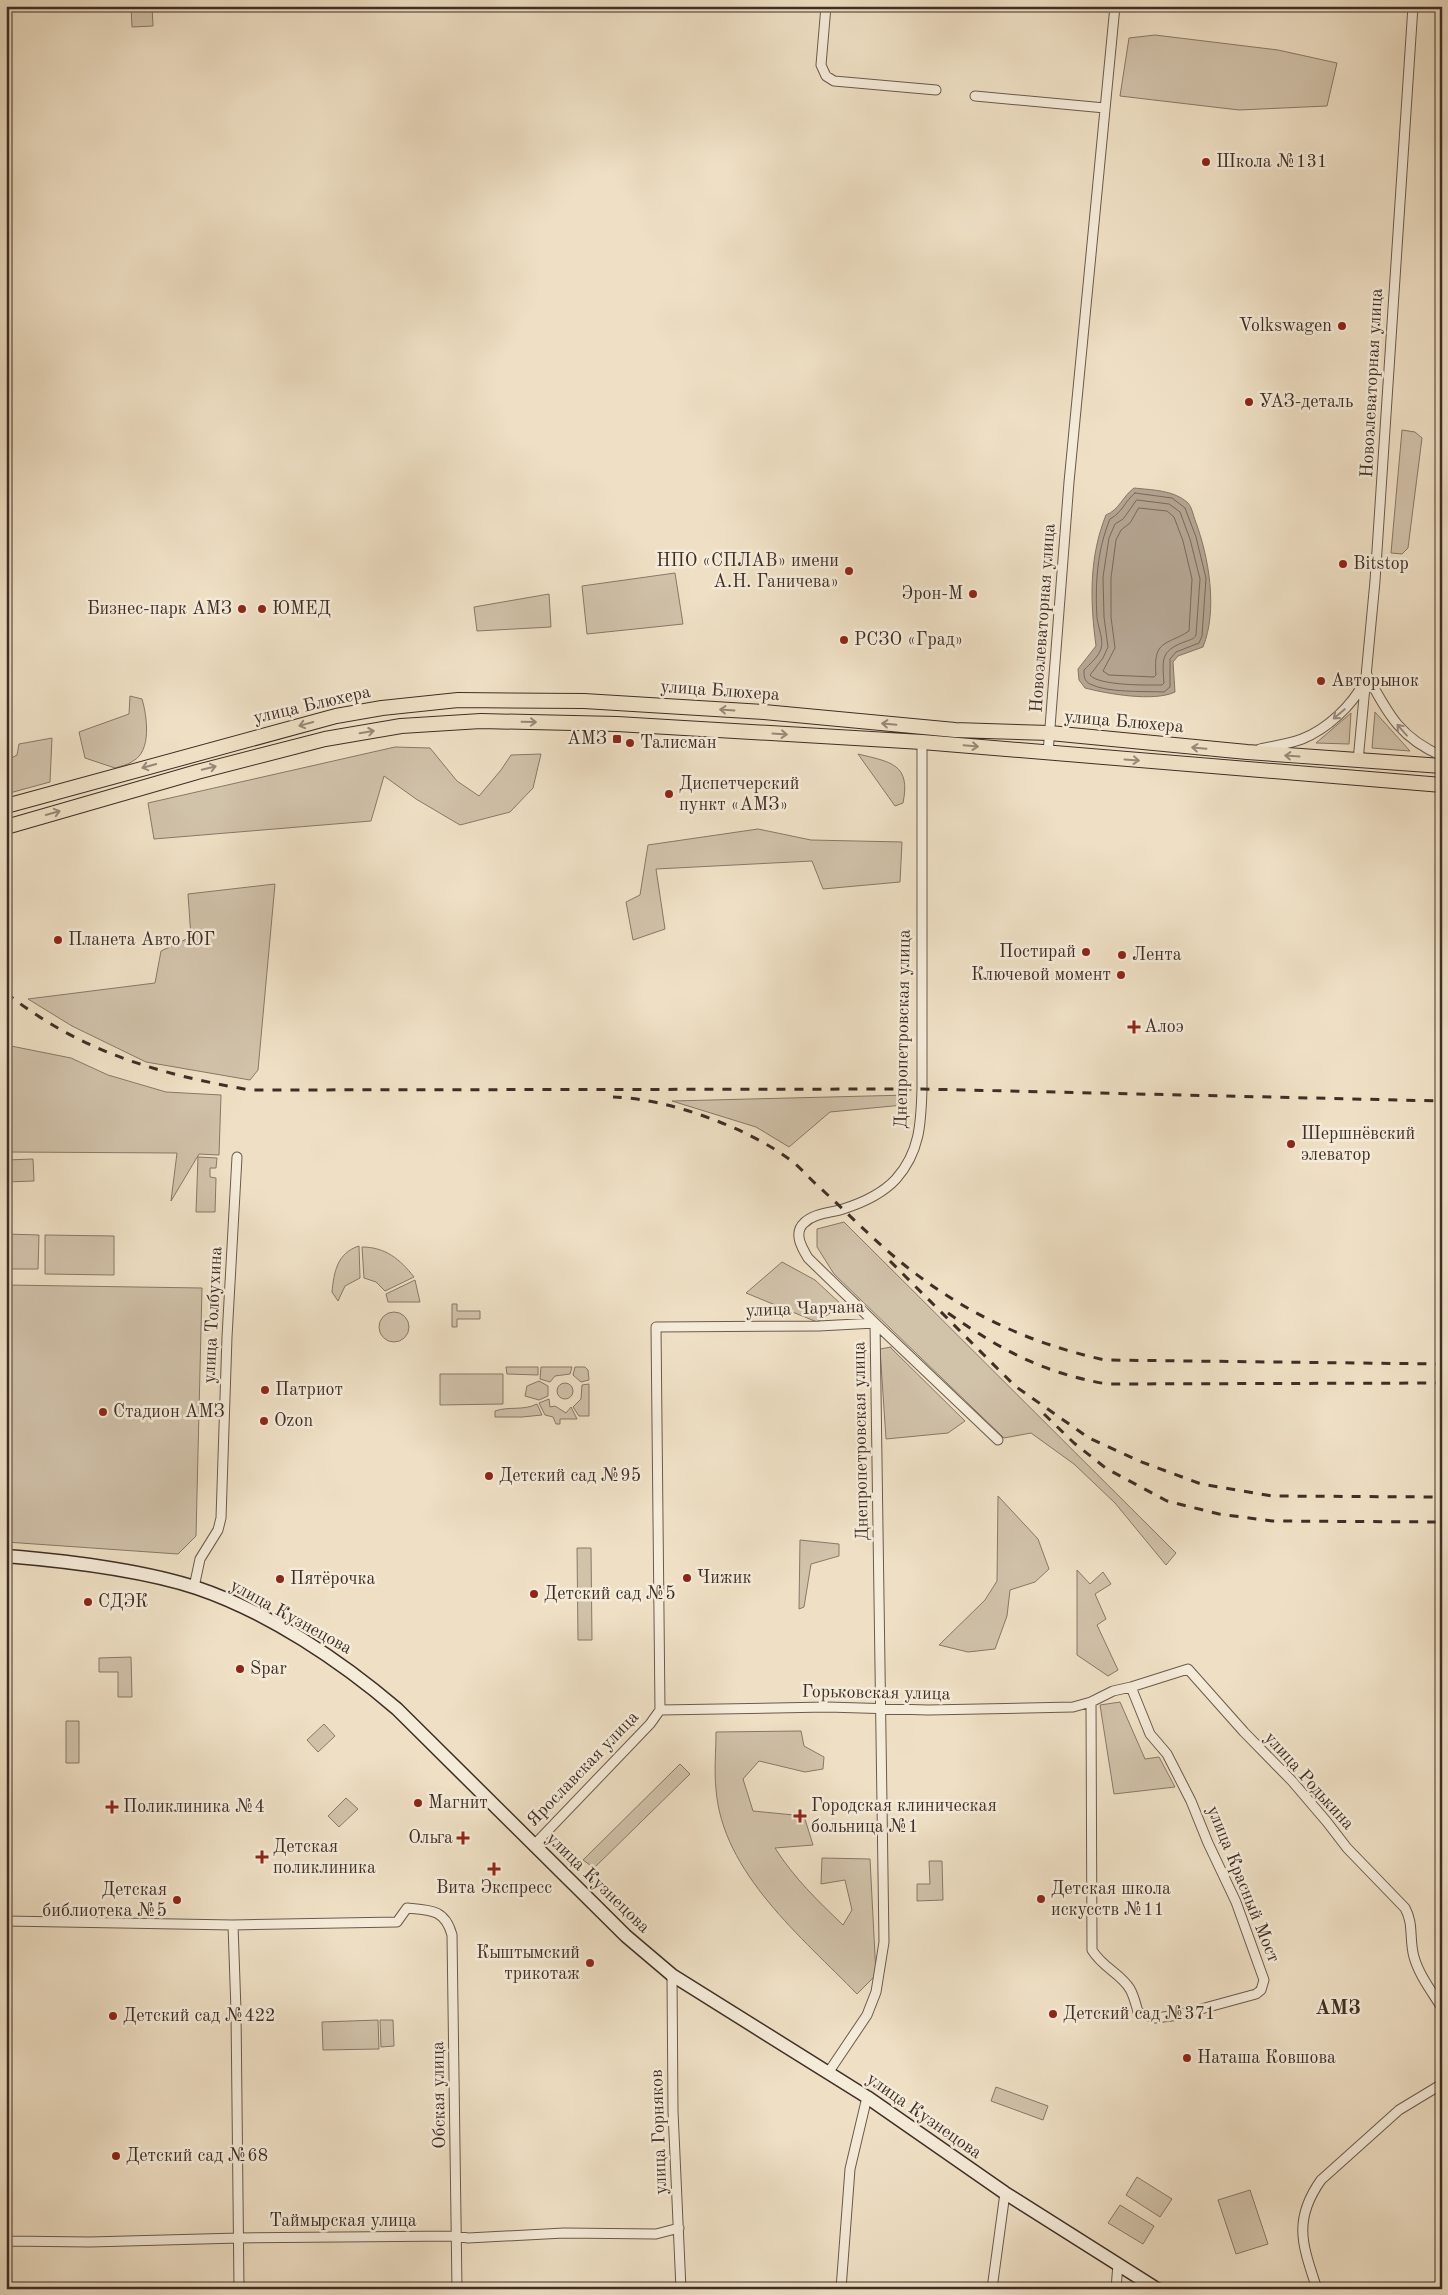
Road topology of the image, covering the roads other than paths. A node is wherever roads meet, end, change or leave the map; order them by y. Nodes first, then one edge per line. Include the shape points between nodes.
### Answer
1 (826, 6) edge
2 (1115, 6) edge
3 (1413, 6) edge
4 (936, 90) dead end
5 (974, 96) dead end
6 (1105, 108) junction
7 (1367, 675) junction
8 (922, 727) junction
9 (1050, 733) junction
10 (922, 742) junction
11 (1247, 752) junction
12 (1048, 754) junction
13 (1442, 756) edge
14 (1358, 761) junction
15 (1442, 766) edge
16 (1442, 785) edge
17 (6, 806) edge
18 (6, 826) edge
19 (237, 1158) dead end
20 (875, 1323) junction
21 (656, 1327) joint
22 (998, 1440) dead end
23 (6, 1556) edge
24 (194, 1587) junction
25 (1131, 1687) junction
26 (1091, 1702) junction
27 (881, 1708) junction
28 (660, 1710) junction
29 (534, 1845) junction
30 (6, 1921) edge
31 (233, 1925) junction
32 (672, 1974) junction
33 (1442, 2008) edge
34 (828, 2073) junction
35 (1442, 2084) edge
36 (867, 2097) junction
37 (6, 2121) edge
38 (1005, 2193) junction
39 (6, 2209) edge
40 (6, 2216) edge
41 (679, 2228) junction
42 (456, 2236) junction
43 (239, 2238) junction
44 (7, 2241) edge
45 (6, 2246) edge
46 (1118, 2264) junction
47 (239, 2289) edge
48 (456, 2289) edge
49 (681, 2289) edge
50 (841, 2289) edge
51 (992, 2289) edge
52 (1116, 2289) edge
53 (1158, 2289) edge
54 (1317, 2289) edge

1 - 4 street via 822,65 826,76 834,81
2 - 6 street, Новоэлеваторная улица
3 - 7 street, Новоэлеваторная улица
5 - 6 street
6 - 9 street, Новоэлеваторная улица via 1069,482
7 -> 11 street via 1357,697 1339,716 1302,739
13 -> 7 street via 1408,738 1384,706
7 - 14 street, Новоэлеваторная улица
8 - 9 main road, улица Блюхера
8 - 10 main road
8 -> 17 main road, улица Блюхера via 764,712 584,701 458,700 336,716
11 -> 9 main road, улица Блюхера
9 - 12 street, Новоэлеваторная улица
10 -> 12 main road, улица Блюхера
18 -> 10 main road, улица Блюхера via 316,741 401,726 481,721 617,724
10 - 20 street, Днепропетровская улица via 922,1081 918,1139 910,1160 884,1190 844,1209 813,1217 799,1230 800,1244 808,1258
14 -> 11 main road, улица Блюхера
12 -> 16 main road, улица Блюхера
14 - 15 main road, улица Блюхера
19 - 24 street, улица Толбухина via 221,1518 218,1530 200,1559
20 - 21 street, улица Чарчана
20 - 22 street, улица Чарчана
20 - 27 street, Днепропетровская улица
21 - 28 street, Ярославская улица
23 - 24 street, улица Кузнецова via 134,1573
24 - 29 street, улица Кузнецова via 248,1610 359,1676 398,1709
25 - 26 street, улица Родькина via 1113,1690
25 - 26 street, улица Красный Мост via 1150,1734 1167,1754 1192,1801 1236,1902 1261,1968 1264,1985 1256,1994 1179,2015 1154,2018 1138,2012 1130,1990 1099,1962 1092,1950
25 - 33 street, улица Родькина via 1188,1669 1310,1802 1346,1848 1405,1908 1410,1916 1414,1958
26 - 27 street, Горьковская улица via 1073,1708
27 - 28 street, Горьковская улица
27 - 34 street, Днепропетровская улица via 884,1942 880,1975 867,2016
28 - 29 street, Ярославская улица
29 - 32 street, улица Кузнецова via 626,1936
30 - 31 street
31 - 42 street, Обская улица via 396,1922 406,1908 431,1910 449,1923 452,1935
31 - 43 street
32 - 34 street, улица Кузнецова
32 - 41 street, улица Горняков via 672,2111
34 - 36 street, улица Кузнецова
35 - 54 street via 1399,2110 1321,2180 1313,2192 1306,2210 1302,2241
36 - 38 street, улица Кузнецова
36 - 50 street via 850,2169
37 - 39 street
38 - 46 street, улица Кузнецова
38 - 51 street
40 - 44 street
41 - 42 street, Таймырская улица via 656,2234
41 - 49 street, улица Горняков
42 - 43 street, Таймырская улица
42 - 48 street, Обская улица
43 - 44 street, Таймырская улица
43 - 47 street
44 - 45 street
46 - 52 street
46 - 53 street, улица Кузнецова

